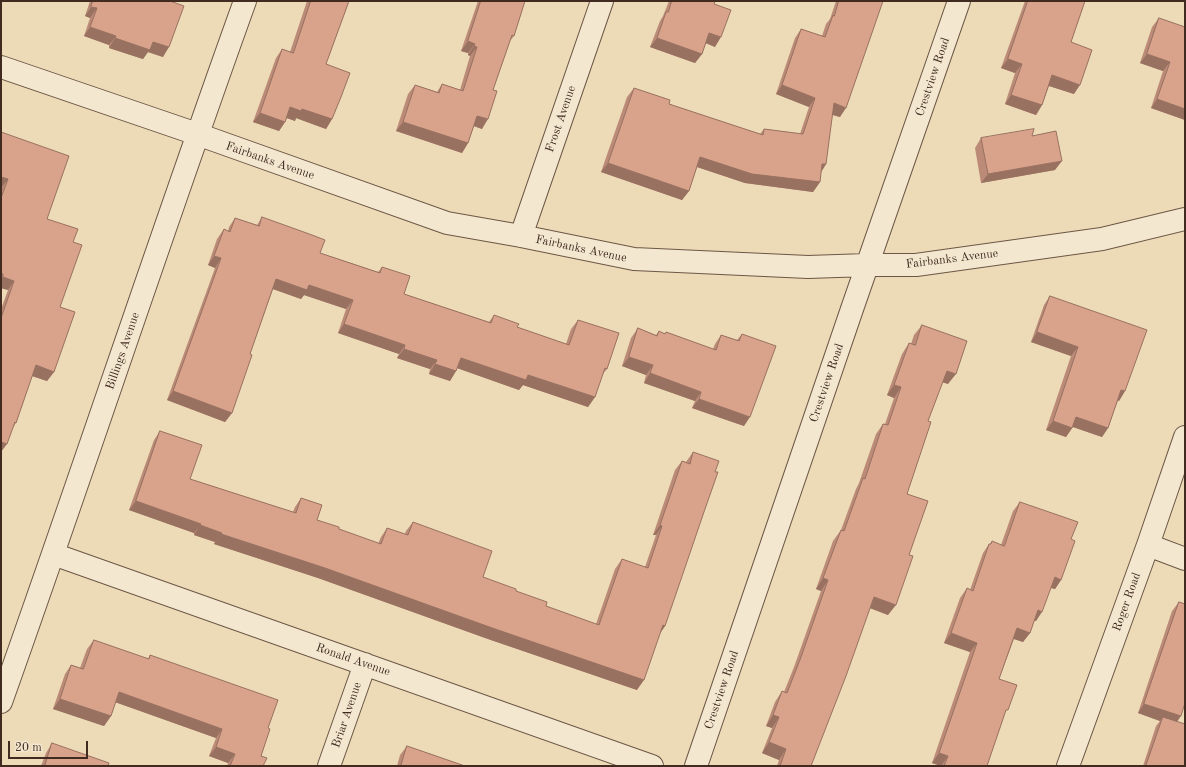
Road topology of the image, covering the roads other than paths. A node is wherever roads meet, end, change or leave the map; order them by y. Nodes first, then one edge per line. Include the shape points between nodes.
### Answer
1 (245, 1) edge
2 (602, 1) edge
3 (959, 1) edge
4 (1, 66) edge
5 (197, 134) junction
6 (1185, 219) edge
7 (521, 236) junction
8 (867, 265) junction
9 (1185, 437) edge
10 (1148, 545) junction
11 (53, 554) junction
12 (1185, 559) edge
13 (365, 664) junction
14 (1, 702) edge
15 (329, 766) edge
16 (652, 766) edge
17 (696, 766) edge
18 (1068, 766) edge

1 - 5 street, Billings Avenue
2 - 7 street, Frost Avenue
3 - 8 street, Crestview Road
4 - 5 street, Fairbanks Avenue
5 - 7 street, Fairbanks Avenue via 448,223
5 - 11 street, Billings Avenue
6 - 8 street, Fairbanks Avenue via 1102,239 916,265
7 - 8 street, Fairbanks Avenue via 634,259 808,267
8 - 17 street, Crestview Road
9 - 10 street, Roger Road
10 - 12 street
10 - 18 street, Roger Road
11 - 13 street, Ronald Avenue
11 - 14 street, Billings Avenue
13 - 15 street, Briar Avenue
13 - 16 street, Ronald Avenue

